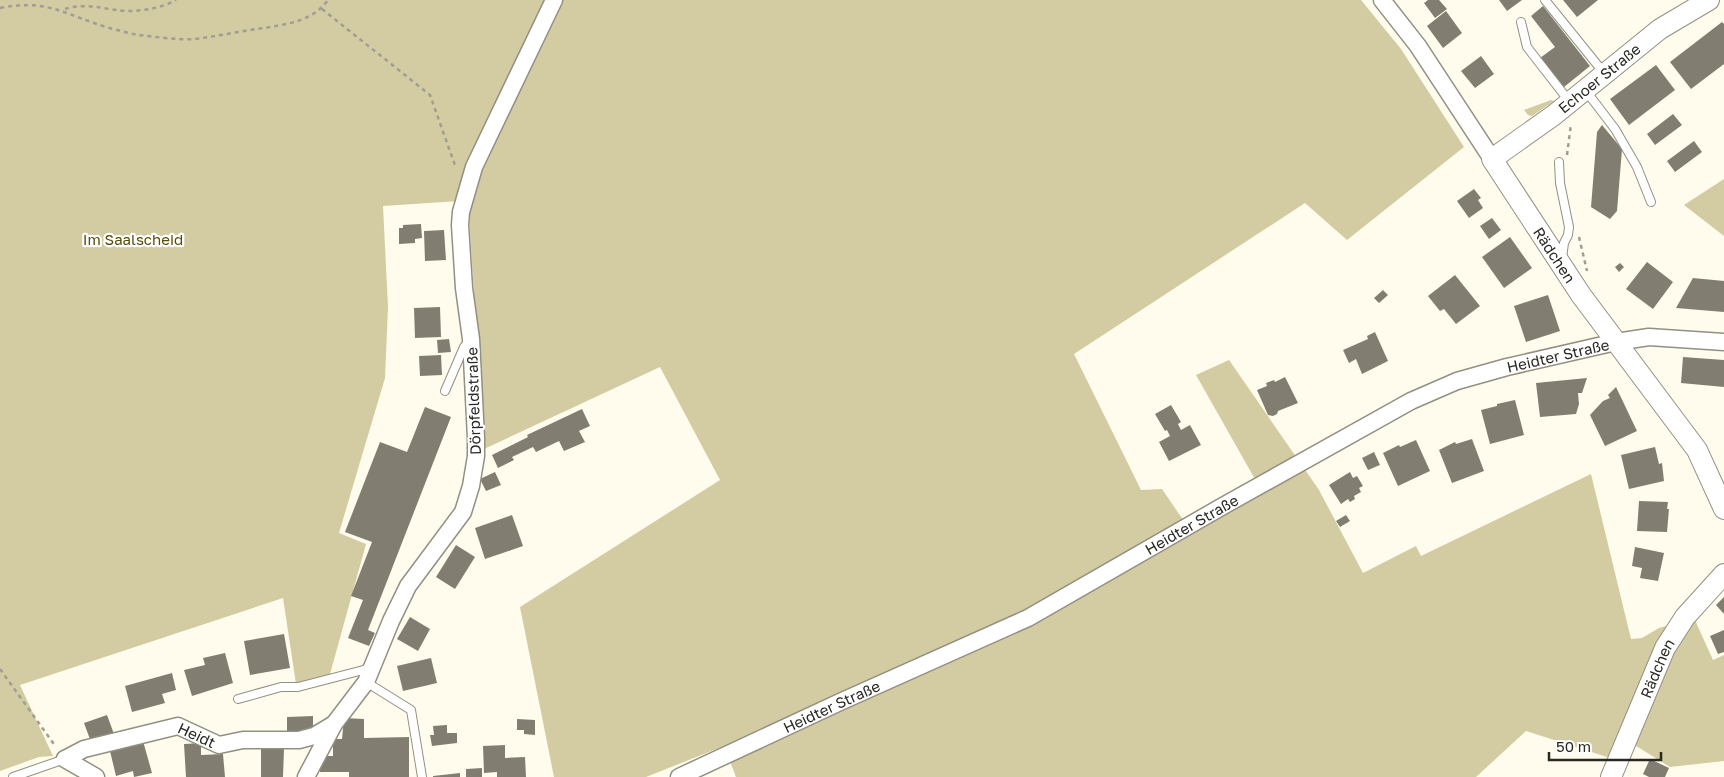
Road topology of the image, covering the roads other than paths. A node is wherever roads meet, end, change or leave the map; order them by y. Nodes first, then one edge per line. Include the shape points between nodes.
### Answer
1 (554, 0) edge
2 (1382, 0) edge
3 (1545, 0) edge
4 (1709, 0) edge
5 (1521, 22) dead end
6 (1604, 73) junction
7 (1585, 90) junction
8 (1570, 103) junction
9 (1492, 160) junction
10 (1559, 162) road end
11 (1651, 202) dead end
12 (1562, 266) junction
13 (471, 340) junction
14 (1616, 342) junction
15 (1724, 342) edge
16 (445, 391) dead end
17 (1724, 509) edge
18 (1724, 574) edge
19 (369, 675) junction
20 (238, 699) dead end
21 (334, 724) junction
22 (65, 759) junction
23 (13, 777) edge
24 (96, 777) edge
25 (306, 777) edge
26 (422, 777) edge
27 (679, 777) edge
28 (1610, 777) edge

1 - 13 street, Dörpfeldstraße via 474,167 465,193 460,225
2 - 9 street, Rädchen via 1418,46
3 - 6 lane
4 - 6 street, Echoer Straße via 1660,29
5 - 8 lane via 1527,47
6 - 7 street, Echoer Straße
7 - 8 street, Echoer Straße
7 - 11 lane via 1615,129 1638,167
8 - 9 street, Echoer Straße
9 - 12 street, Rädchen
10 - 12 lane via 1569,227
12 - 14 street, Rädchen
13 - 16 lane via 464,348
13 - 19 street, Dörpfeldstraße via 476,456 471,486 463,512 408,586
14 - 15 street, Heidter Straße via 1649,337
14 - 17 street, Rädchen via 1697,450
14 - 27 street, Heidter Straße via 1466,379 1411,401 1028,618
18 - 28 street, Rädchen via 1686,617 1665,648
19 - 20 lane via 281,687
19 - 21 street, Dörpfeldstraße
19 - 26 lane via 411,710
21 - 22 street, Heidt via 314,736 299,740 243,740 219,745 178,726 84,749
21 - 25 street, Dörpfeldstraße
22 - 23 lane
22 - 24 street

